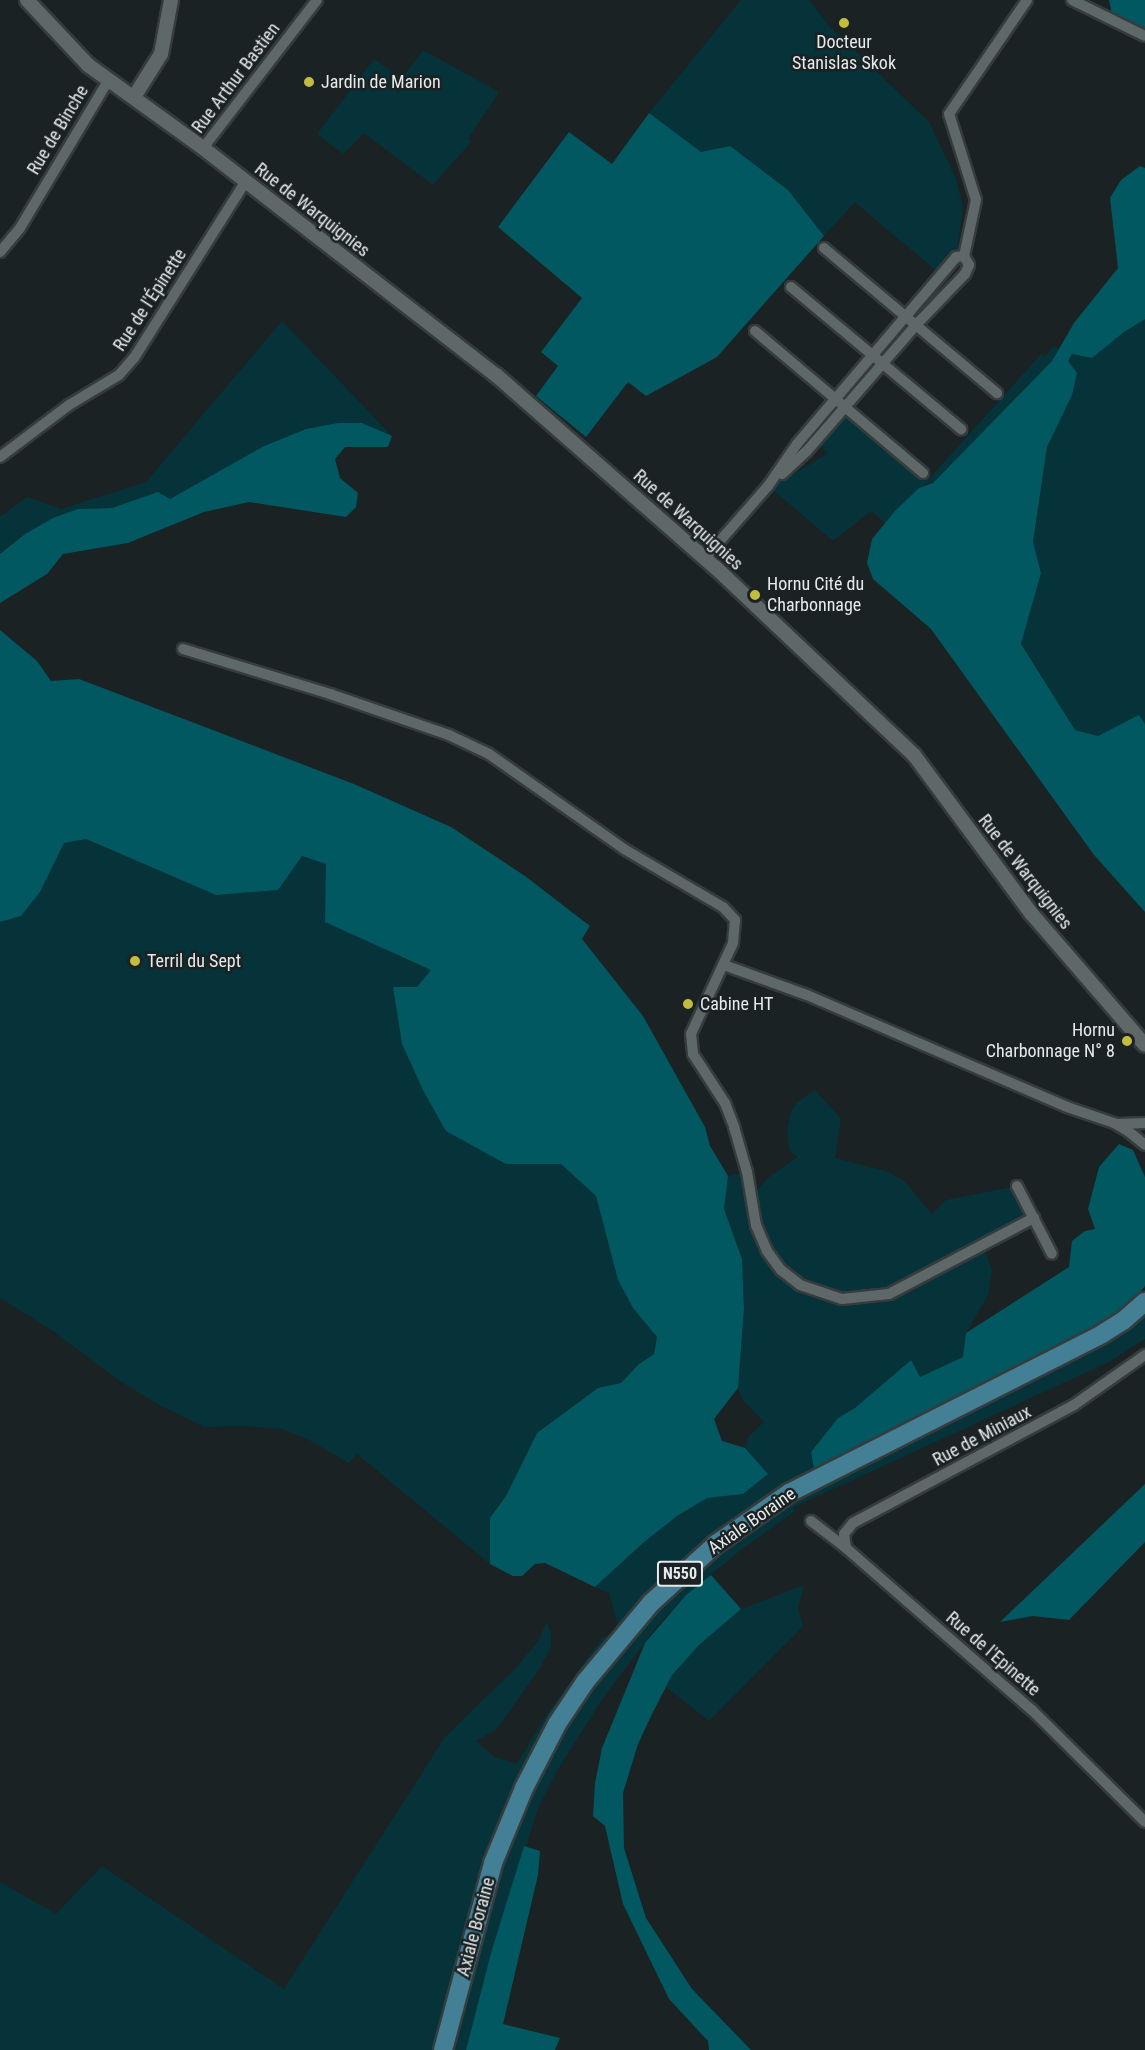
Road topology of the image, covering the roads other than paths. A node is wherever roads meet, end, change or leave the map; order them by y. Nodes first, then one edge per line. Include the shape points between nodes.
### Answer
1 (27, 0) edge
2 (171, 0) edge
3 (317, 0) edge
4 (1027, 0) edge
5 (1072, 0) edge
6 (1145, 36) edge
7 (109, 79) junction
8 (134, 97) junction
9 (203, 148) junction
10 (246, 181) junction
11 (824, 248) dead end
12 (0, 252) edge
13 (964, 256) junction
14 (946, 269) junction
15 (963, 275) junction
16 (791, 286) dead end
17 (906, 316) junction
18 (916, 325) junction
19 (755, 331) dead end
20 (873, 355) junction
21 (883, 364) junction
22 (997, 393) dead end
23 (835, 399) junction
24 (845, 407) junction
25 (961, 429) dead end
26 (0, 457) edge
27 (923, 473) dead end
28 (768, 486) junction
29 (705, 558) junction
30 (183, 649) dead end
31 (724, 965) junction
32 (1145, 1045) edge
33 (1114, 1123) junction
34 (1145, 1123) edge
35 (1145, 1145) edge
36 (1017, 1186) dead end
37 (1034, 1218) junction
38 (1052, 1254) dead end
39 (1145, 1302) edge
40 (1145, 1355) edge
41 (811, 1521) dead end
42 (846, 1548) junction
43 (1145, 1822) edge
44 (443, 2050) edge

1 - 7 street via 88,65
2 - 8 street via 161,54
3 - 9 street, Rue Arthur Bastien
4 - 13 street via 949,114 976,200
5 - 6 street
7 - 8 street, Rue de Binche
7 - 12 street, Rue de Binche via 20,228
8 - 9 street, Rue de Warquignies
9 - 10 street, Rue de Warquignies
10 - 26 street, Rue de l'Épinette via 134,358 118,375 69,405
10 - 29 street, Rue de Warquignies via 496,375
11 - 17 street
13 - 14 street via 956,257
13 - 15 street via 969,265
14 - 15 street via 950,279
14 - 17 street
15 - 18 street
16 - 20 street
17 - 18 street
17 - 20 street
18 - 21 street
18 - 22 street
19 - 23 street
20 - 21 street
20 - 23 street
21 - 24 street
21 - 25 street
23 - 24 street
23 - 28 street
24 - 27 street
24 - 28 street via 806,452
28 - 29 street
29 - 32 street, Rue de Warquignies via 914,755 1031,912
30 - 31 street via 330,694 449,735 489,754 624,849 723,907 735,920 736,930
31 - 33 street via 807,995 1067,1107
31 - 37 street via 691,1034 693,1054 725,1103 747,1172 756,1225 767,1251 781,1270 801,1284 842,1299 879,1296
33 - 34 street
33 - 35 street
36 - 37 street
37 - 38 street
39 - 44 main road, Axiale Boraine / N550 via 1102,1334 789,1493 716,1544 651,1603 585,1682 557,1724 524,1788 494,1863
40 - 42 street, Rue de Miniaux via 1074,1405 853,1523 844,1534
41 - 42 street, Rue de l'Epinette
42 - 43 street, Rue de l'Epinette via 1032,1710

